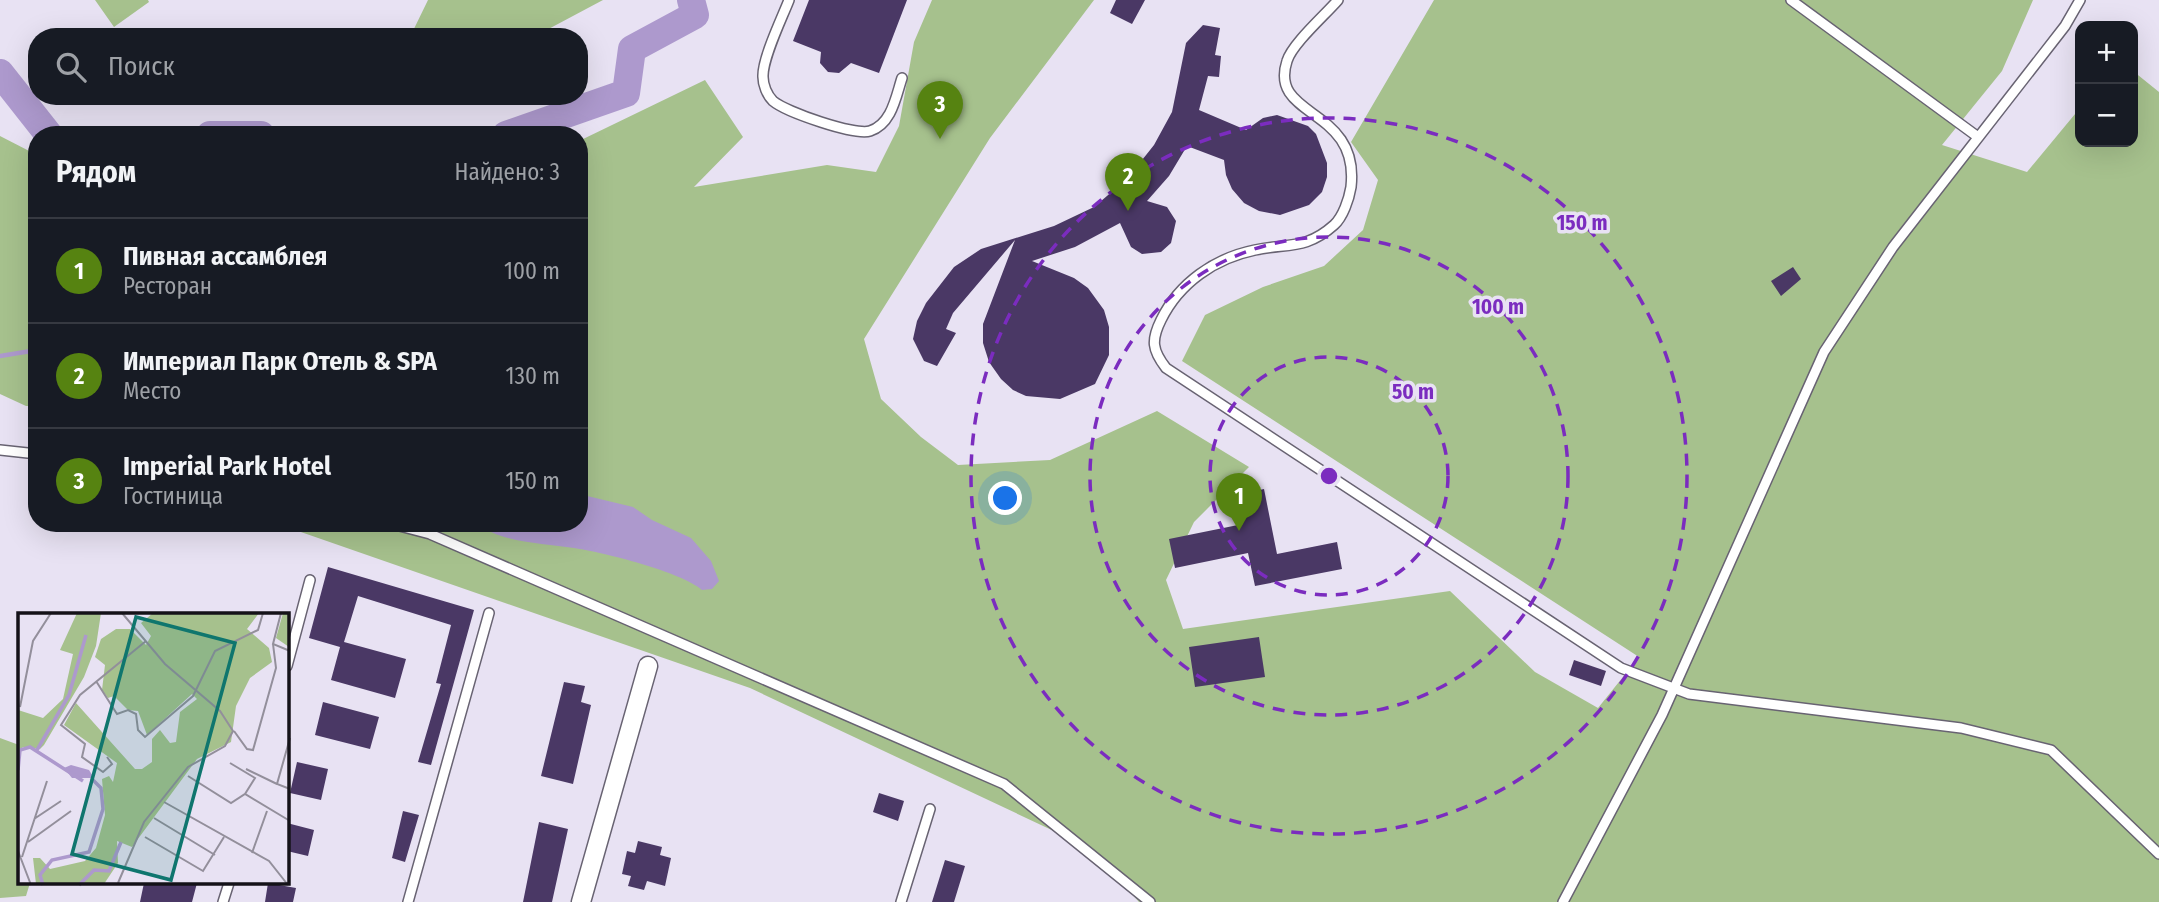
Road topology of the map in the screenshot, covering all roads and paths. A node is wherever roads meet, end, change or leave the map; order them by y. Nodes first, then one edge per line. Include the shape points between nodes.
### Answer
1 (789, 0) edge
2 (1338, 0) edge
3 (1791, 0) edge
4 (2080, 0) edge
5 (902, 78) dead end
6 (1978, 136) junction
7 (0, 450) edge
8 (28, 453) edge
9 (422, 532) edge
10 (310, 580) dead end
11 (489, 613) dead end
12 (289, 659) edge
13 (648, 666) dead end
14 (1674, 689) junction
15 (930, 809) dead end
16 (2159, 854) edge
17 (229, 884) edge
18 (223, 902) edge
19 (408, 902) edge
20 (581, 902) edge
21 (901, 902) edge
22 (1150, 902) edge
23 (1563, 902) edge

1 - 5 lane via 762,73 764,86 778,104 855,132 870,131 890,113
2 - 14 lane via 1287,59 1284,76 1295,103 1336,130 1346,147 1352,173 1350,197 1337,223 1313,241 1257,249 1230,257 1198,275 1171,301 1152,338 1156,355 1166,368 1602,656
3 - 6 lane
4 - 6 lane via 2065,26
6 - 14 lane via 1893,247 1824,352
7 - 8 lane
9 - 22 lane via 1004,784
10 - 12 lane
11 - 19 lane
13 - 20 street
14 - 16 lane via 1961,728 2051,750
14 - 23 lane
15 - 21 lane
17 - 18 lane

